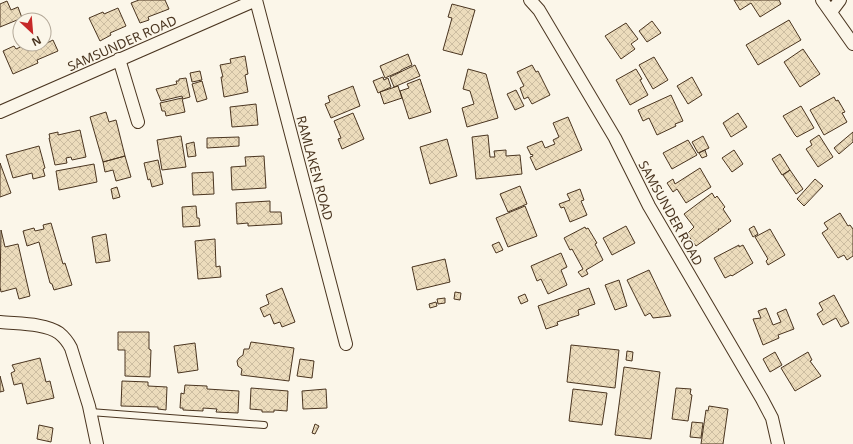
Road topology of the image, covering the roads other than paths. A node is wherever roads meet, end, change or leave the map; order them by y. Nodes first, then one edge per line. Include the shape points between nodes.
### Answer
1 (256, 0) edge
2 (530, 0) edge
3 (822, 0) edge
4 (840, 0) edge
5 (830, 12) junction
6 (853, 44) edge
7 (120, 59) junction
8 (0, 112) edge
9 (138, 122) dead end
10 (0, 322) edge
11 (346, 344) dead end
12 (90, 412) junction
13 (264, 425) dead end
14 (97, 444) edge
15 (778, 444) edge

1 - 7 street, SAMSUNDER ROAD
1 - 11 street, RAMLAKEN ROAD
2 - 15 street, SAMSUNDER ROAD via 539,10 615,138 649,206 762,399 772,418
3 - 5 street
4 - 5 street
5 - 6 street
7 - 8 street, SAMSUNDER ROAD
7 - 9 street
10 - 12 street via 49,328 66,340 71,348
12 - 13 lane
12 - 14 street

